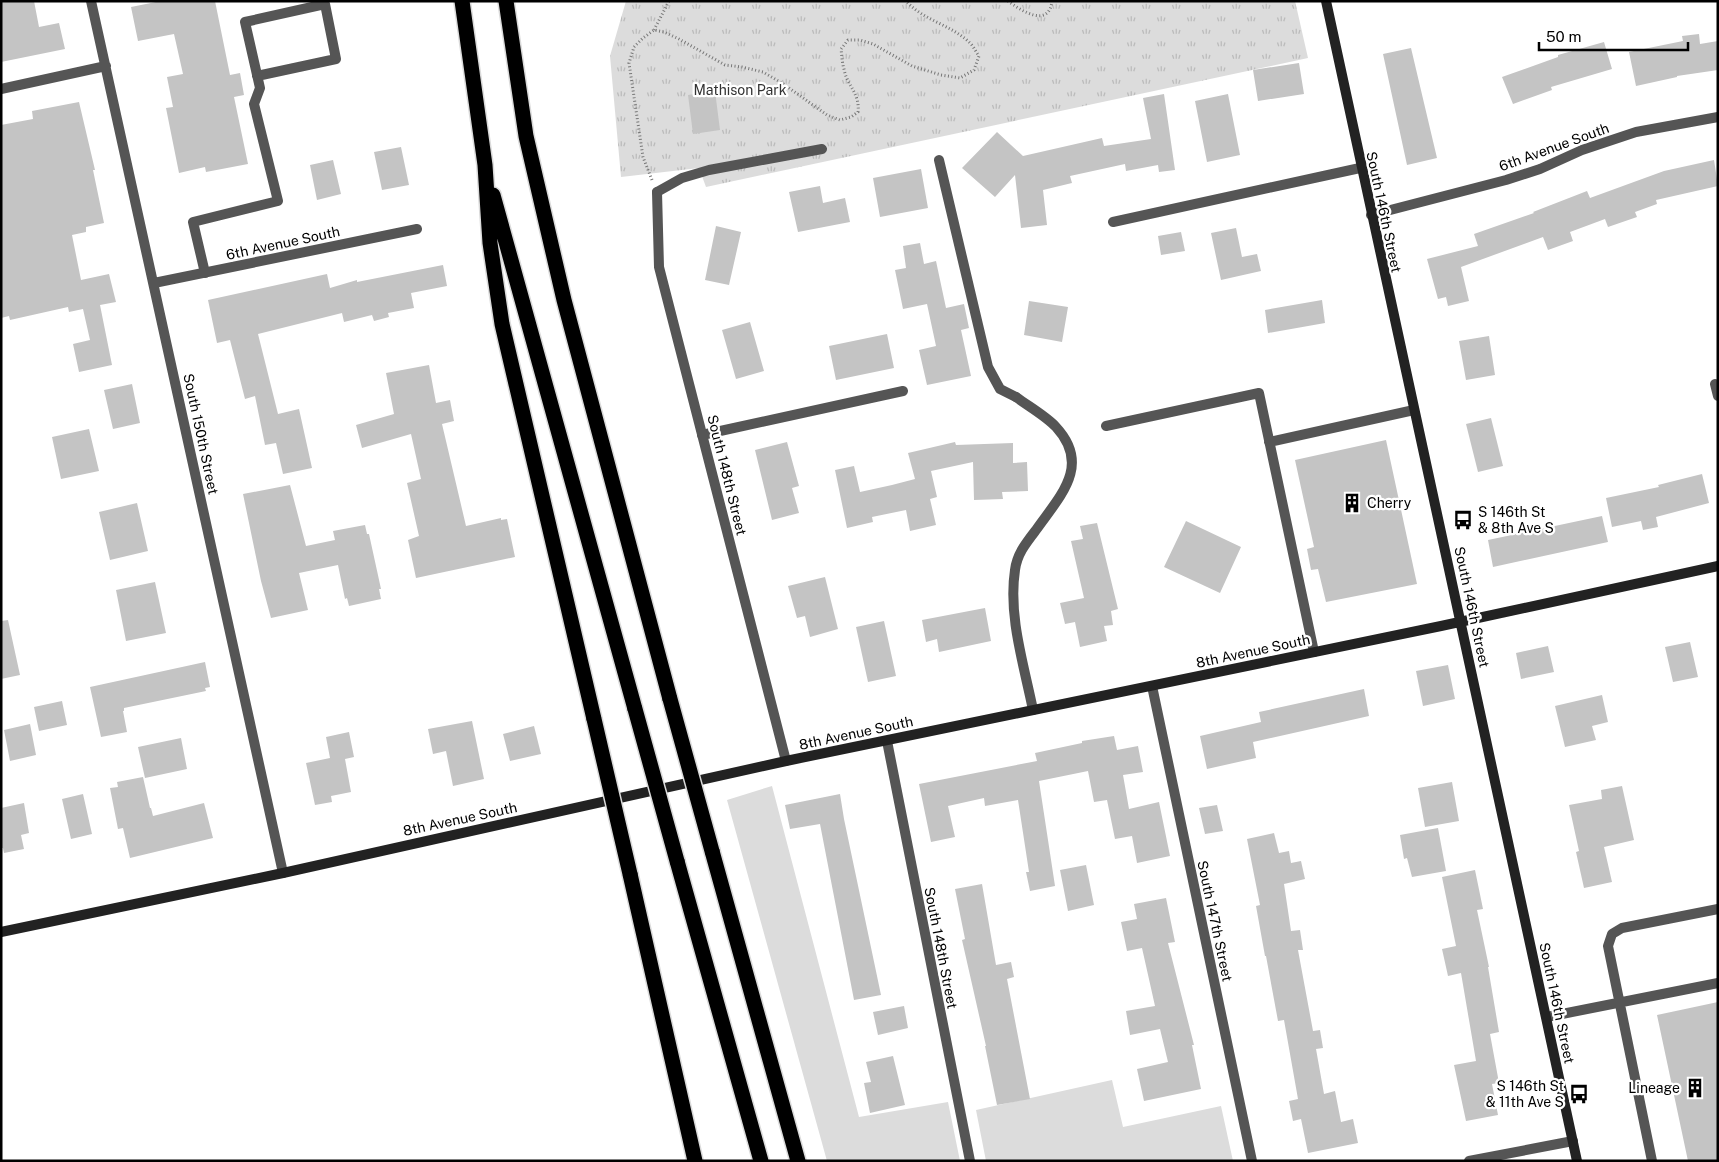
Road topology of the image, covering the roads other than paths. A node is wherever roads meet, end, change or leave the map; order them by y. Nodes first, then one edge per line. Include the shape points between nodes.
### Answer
1 (91, 1) edge
2 (462, 1) edge
3 (506, 1) edge
4 (1326, 1) edge
5 (106, 66) junction
6 (257, 76) junction
7 (1, 90) edge
8 (1718, 117) edge
9 (822, 149) dead end
10 (939, 160) dead end
11 (485, 165) junction
12 (1360, 168) junction
13 (1371, 215) junction
14 (1113, 222) dead end
15 (417, 229) dead end
16 (205, 272) junction
17 (154, 283) junction
18 (1715, 384) dead end
19 (902, 391) dead end
20 (1718, 396) edge
21 (1414, 410) junction
22 (1106, 426) dead end
23 (702, 435) junction
24 (1269, 442) junction
25 (1718, 566) edge
26 (1461, 622) junction
27 (1314, 652) junction
28 (1152, 686) junction
29 (1033, 710) junction
30 (887, 741) junction
31 (786, 762) junction
32 (282, 873) junction
33 (1718, 909) edge
34 (1, 932) edge
35 (1718, 983) edge
36 (1619, 1002) junction
37 (1547, 1017) junction
38 (1573, 1141) junction
39 (695, 1161) edge
40 (761, 1161) edge
41 (798, 1161) edge
42 (970, 1161) edge
43 (1252, 1161) edge
44 (1469, 1161) edge
45 (1577, 1161) edge
46 (1652, 1161) edge

1 - 5 street, South 150th Street
2 - 11 highway
3 - 41 highway, bridge via 526,136 564,300
4 - 12 street, South 146th Street
5 - 7 street
5 - 17 street, South 150th Street
6 - 6 street via 246,22 325,4 336,59
6 - 16 street via 260,88 254,104 278,201 193,222
8 - 13 street, 6th Avenue South via 1636,132 1506,180
9 - 23 street, South 148th Street via 709,170 682,178 656,192 659,267
10 - 29 street via 988,367 1000,389 1055,426 1070,449 1070,479 1020,552 1015,570 1016,628
11 - 39 highway, bridge via 490,243 502,324
11 - 40 highway, bridge
12 - 13 street, South 146th Street
12 - 14 street
13 - 21 street, South 146th Street
15 - 16 street, 6th Avenue South
16 - 17 street, 6th Avenue South
17 - 32 street, South 150th Street
18 - 20 street
19 - 23 street
21 - 24 street
21 - 26 street, South 146th Street
22 - 24 street via 1259,393
23 - 31 street, South 148th Street
24 - 27 street
25 - 26 street, 8th Avenue South
26 - 27 street, 8th Avenue South
26 - 37 street, South 146th Street
27 - 28 street, 8th Avenue South
28 - 29 street, 8th Avenue South
28 - 43 street, South 147th Street
29 - 30 street, 8th Avenue South
30 - 31 street, 8th Avenue South
30 - 42 street, South 148th Street
31 - 32 street, 8th Avenue South
32 - 34 street, 8th Avenue South
33 - 36 street via 1622,928 1612,934 1608,946
35 - 36 street
36 - 37 street
36 - 46 street
37 - 38 street, South 146th Street
38 - 44 street
38 - 45 street, South 146th Street

